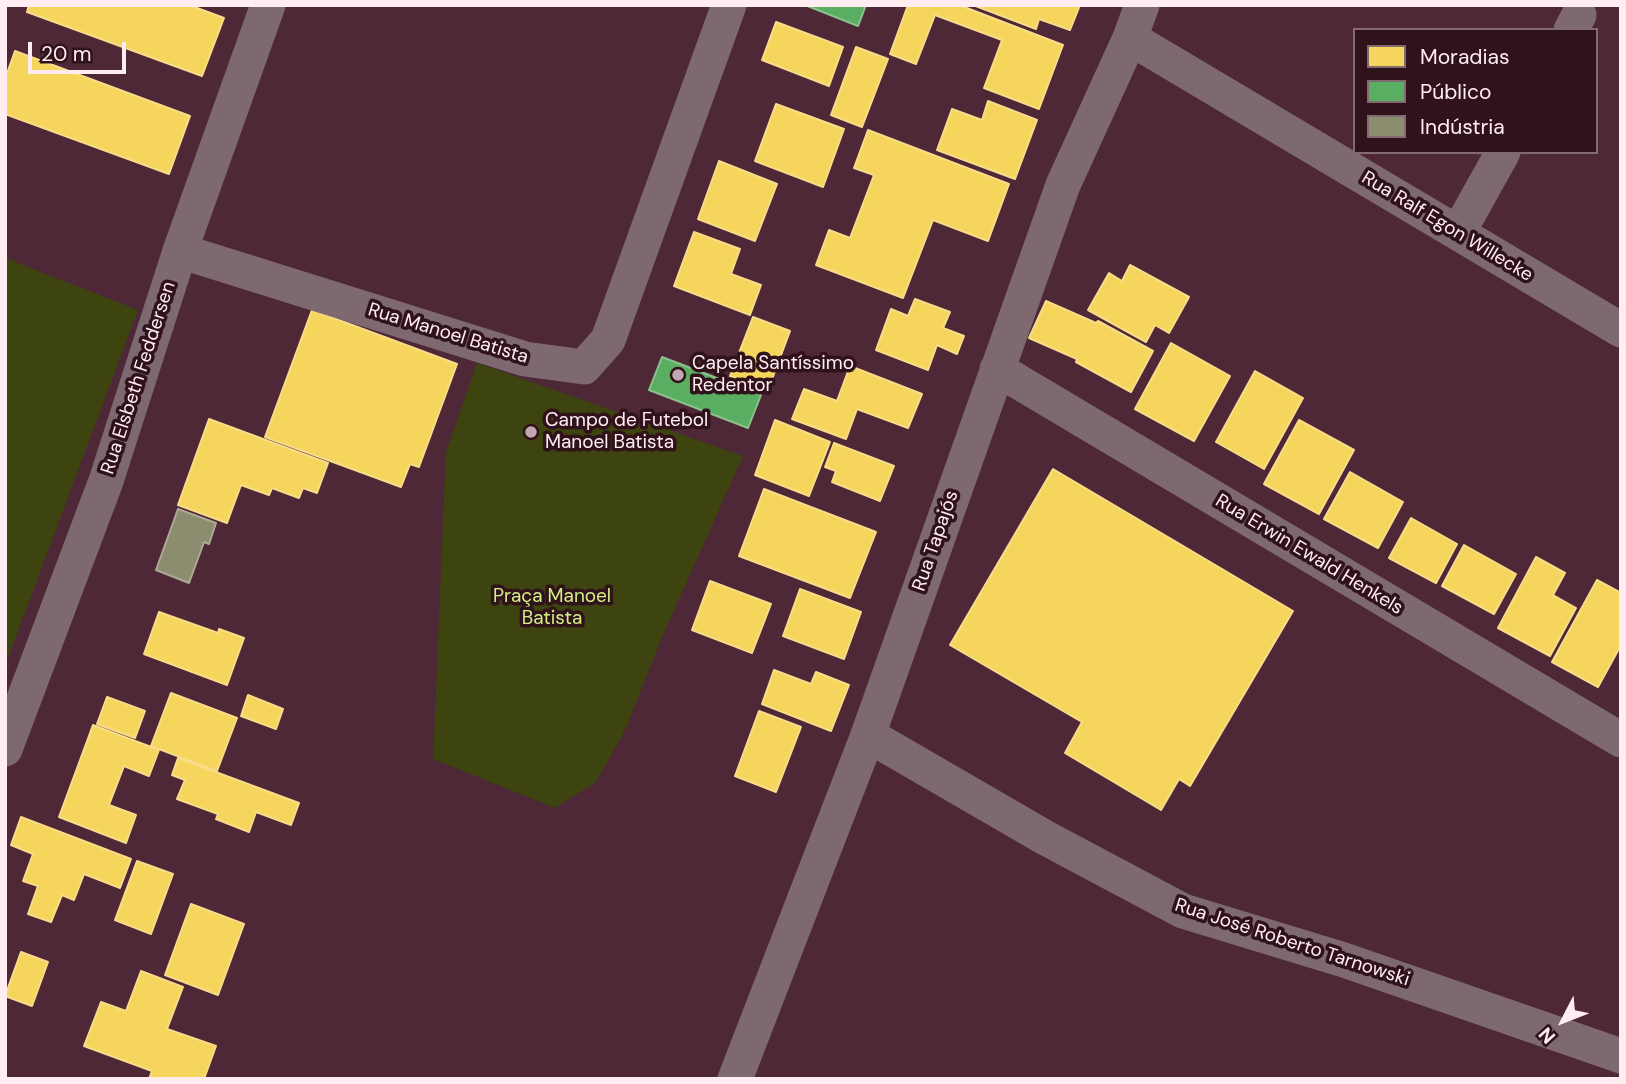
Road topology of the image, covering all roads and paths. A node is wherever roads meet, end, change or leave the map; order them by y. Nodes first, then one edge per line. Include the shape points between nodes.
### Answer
1 (268, 5) edge
2 (729, 5) edge
3 (1142, 5) edge
4 (1129, 38) junction
5 (1502, 154) edge
6 (1458, 233) junction
7 (180, 251) junction
8 (1621, 330) edge
9 (997, 369) junction
10 (867, 736) junction
11 (1621, 740) edge
12 (5, 749) edge
13 (1621, 1056) edge
14 (735, 1079) edge

1 - 7 street, Rua Elsbeth Feddersen
2 - 7 street, Rua Manoel Batista via 608,340 584,367 525,359
3 - 4 street, Rua Tapajós
4 - 6 street, Rua Ralf Egon Willecke
4 - 9 street, Rua Tapajós via 1063,185
5 - 6 street
6 - 8 street, Rua Ralf Egon Willecke
7 - 12 street, Rua Elsbeth Feddersen via 106,481
9 - 10 street, Rua Tapajós
9 - 11 street, Rua Erwin Ewald Henkels
10 - 13 street, Rua José Roberto Tarnowski via 1183,911 1343,960
10 - 14 street, Rua Tapajós

